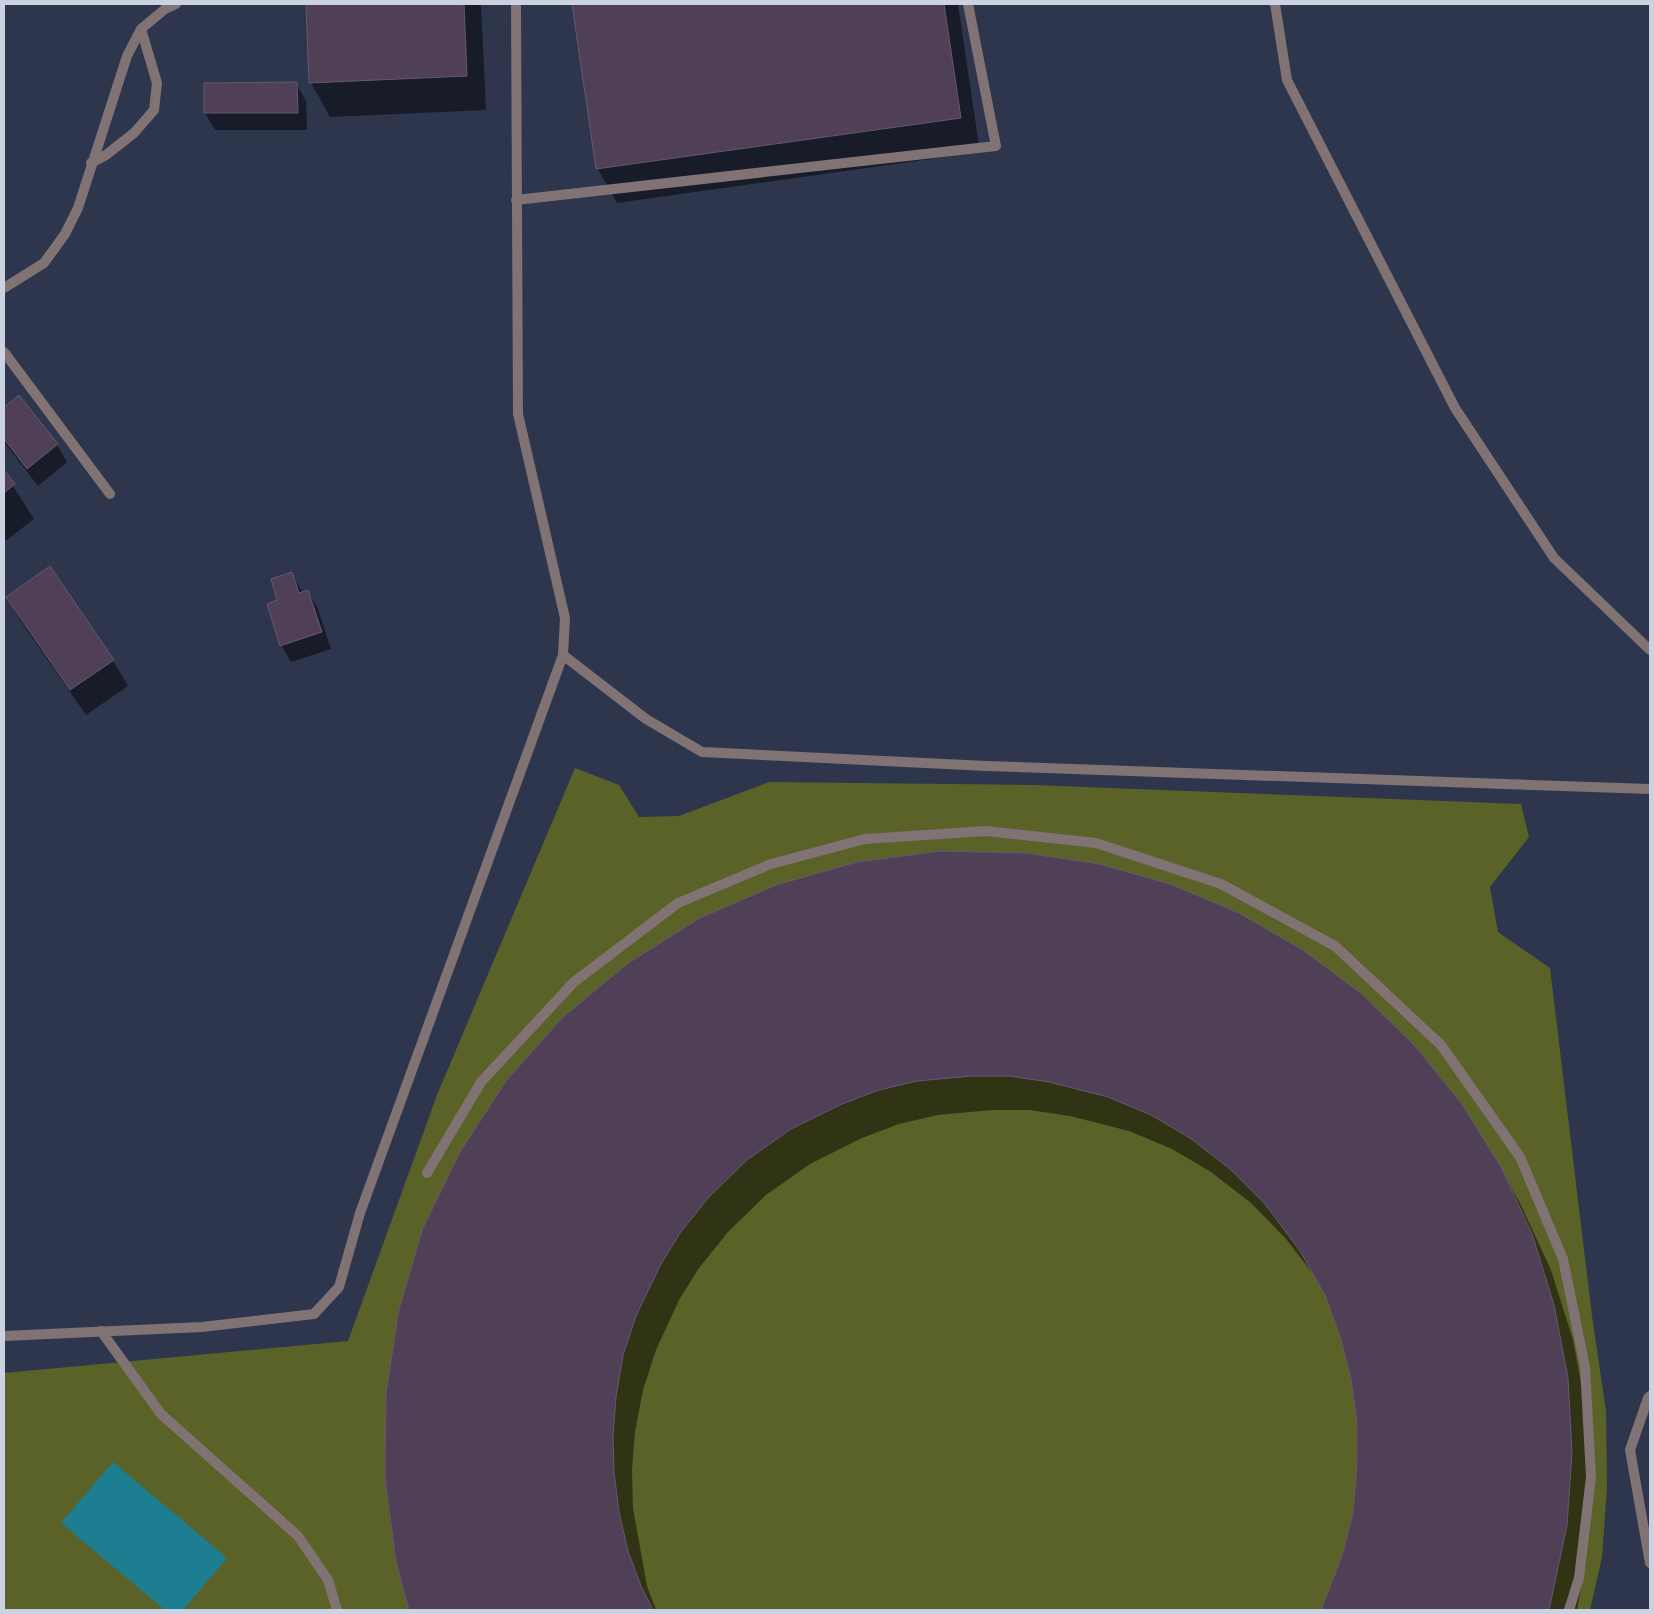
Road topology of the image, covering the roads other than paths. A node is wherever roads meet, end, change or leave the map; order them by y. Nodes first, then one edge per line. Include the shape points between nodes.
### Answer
1 (176, 4) edge
2 (516, 4) edge
3 (968, 4) edge
4 (1275, 4) edge
5 (141, 29) junction
6 (91, 163) junction
7 (516, 200) junction
8 (4, 288) edge
9 (4, 352) edge
10 (110, 494) dead end
11 (1650, 650) edge
12 (563, 655) junction
13 (1650, 788) edge
14 (427, 1173) dead end
15 (101, 1331) junction
16 (4, 1336) edge
17 (1650, 1396) edge
18 (1650, 1563) edge
19 (337, 1610) edge
20 (1569, 1610) edge

1 - 5 street
2 - 7 street
3 - 7 street via 996,146
4 - 11 street via 1287,80 1455,408 1554,558
5 - 6 street via 128,56
5 - 6 street via 157,83 154,110 134,133
6 - 8 street via 78,208 60,242 44,263
7 - 12 street via 518,414 565,618
9 - 10 street
12 - 13 street via 646,719 702,752 986,766
12 - 15 street via 360,1213 339,1287 314,1314 202,1327
14 - 20 street via 481,1082 574,982 678,903 770,864 865,839 986,831 1096,843 1221,884 1342,953 1441,1045 1520,1157 1563,1259 1585,1366 1591,1477 1579,1578
15 - 16 street
15 - 19 street via 161,1414 298,1536 328,1580
17 - 18 street via 1630,1450

